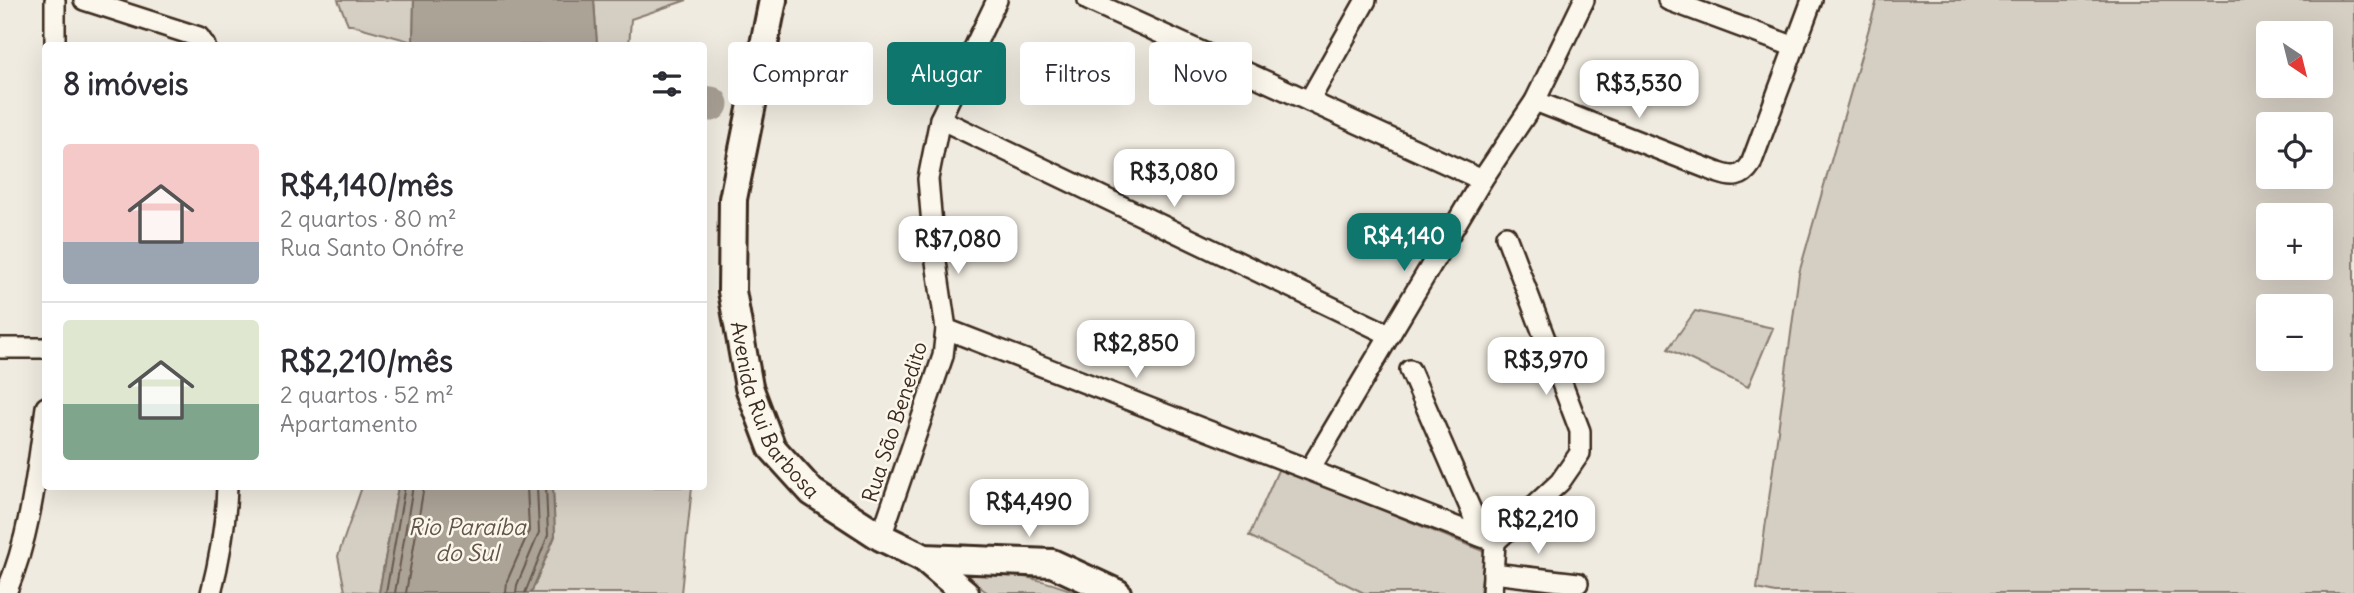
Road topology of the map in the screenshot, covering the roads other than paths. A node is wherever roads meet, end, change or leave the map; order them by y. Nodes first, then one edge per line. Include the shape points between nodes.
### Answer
1 (55, 0) edge
2 (84, 0) edge
3 (773, 0) edge
4 (997, 0) edge
5 (1088, 0) edge
6 (1366, 0) edge
7 (1584, 0) edge
8 (1668, 0) edge
9 (1812, 0) edge
10 (202, 41) edge
11 (55, 42) edge
12 (1795, 47) junction
13 (1308, 101) junction
14 (1535, 101) junction
15 (940, 119) junction
16 (1482, 180) junction
17 (1506, 236) dead end
18 (946, 329) junction
19 (1390, 335) junction
20 (0, 348) edge
21 (42, 348) edge
22 (1410, 370) dead end
23 (42, 435) edge
24 (1310, 469) junction
25 (227, 490) edge
26 (881, 537) junction
27 (1487, 539) junction
28 (924, 558) junction
29 (1493, 573) junction
30 (1578, 583) dead end
31 (6, 593) edge
32 (211, 593) edge
33 (965, 593) edge
34 (1117, 593) edge
35 (1492, 593) edge

1 - 11 street
2 - 10 street
3 - 26 main road, Avenida Rui Barbosa via 733,199 732,291 749,387 772,448 812,492
4 - 15 street, Rua São Benedito
5 - 13 street
6 - 13 street
7 - 14 street
8 - 12 street
9 - 12 street
12 - 14 street via 1751,164 1740,176 1719,173
13 - 16 street
14 - 16 street
15 - 18 street, Rua São Benedito via 928,179
15 - 19 street
16 - 19 street
17 - 27 street via 1580,431 1580,453 1560,482
18 - 24 street
18 - 26 street, Rua São Benedito via 943,356
19 - 24 street
20 - 21 street
22 - 27 street
23 - 31 street via 25,537
24 - 27 street
25 - 32 street
26 - 28 main road, Avenida Rui Barbosa
27 - 29 street
28 - 33 main road
28 - 34 main road, Avenida Rui Barbosa via 1052,564
29 - 30 street
29 - 35 street

